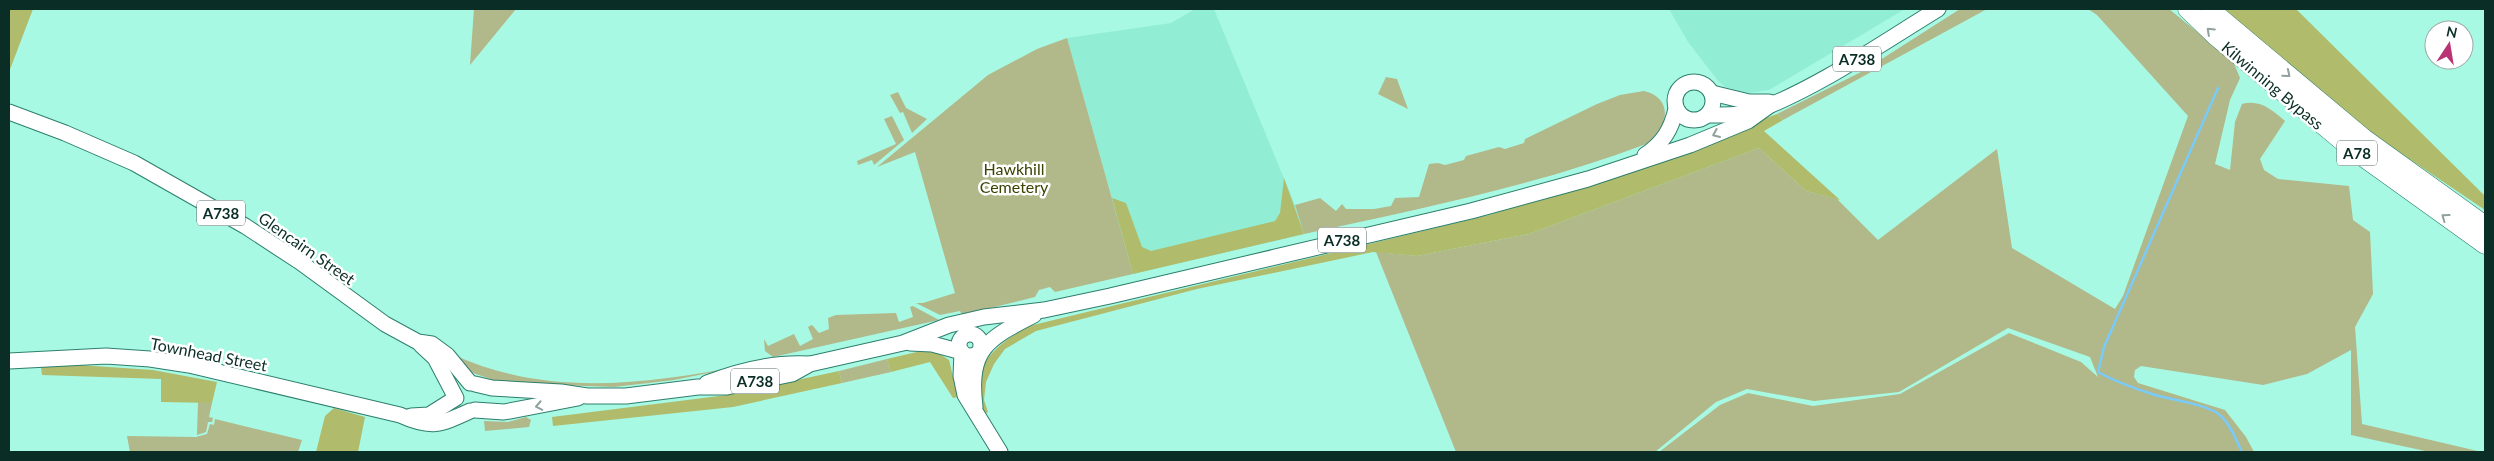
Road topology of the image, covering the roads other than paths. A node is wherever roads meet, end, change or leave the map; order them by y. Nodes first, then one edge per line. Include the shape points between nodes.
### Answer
1 (1938, 9) edge
2 (2187, 9) edge
3 (2210, 9) edge
4 (1712, 93) junction
5 (1774, 102) junction
6 (1676, 109) junction
7 (9, 112) edge
8 (1705, 117) junction
9 (1658, 155) junction
10 (1632, 164) junction
11 (2485, 225) edge
12 (2485, 245) edge
13 (1044, 310) junction
14 (1017, 314) junction
15 (930, 333) junction
16 (968, 335) junction
17 (418, 342) junction
18 (903, 343) junction
19 (979, 351) junction
20 (962, 352) junction
21 (9, 361) edge
22 (473, 384) junction
23 (587, 396) junction
24 (456, 398) junction
25 (472, 410) junction
26 (976, 413) junction
27 (400, 415) junction
28 (1000, 452) edge

1 - 5 main road, A738 via 1848,64
12 -> 2 highway, Kilwinning Bypass / A78 via 2350,148
3 -> 11 highway, Kilwinning Bypass / A78 via 2364,138
4 - 5 main road, A738 via 1749,102
4 - 6 main road, A738 via 1700,82 1688,82 1675,96
4 - 8 main road, A738 via 1713,105
5 - 8 main road, A738 via 1753,112
5 -> 9 main road via 1748,121 1690,146
6 - 8 main road, A738 via 1690,120
6 - 10 main road, A738 via 1668,133 1658,146
7 - 17 main road, Glencairn Street / A738 via 134,163 245,226 385,324
8 - 9 main road, A738 via 1676,147
9 - 10 main road, A738
10 - 13 main road, A738 via 1479,208
13 - 14 main road, A738
13 - 19 main road, A738 via 1011,326
14 - 15 main road via 984,317 948,325
14 - 16 main road, A738
15 - 16 main road, A738
15 - 18 main road, A738
16 - 19 main road via 980,341
16 - 20 main road via 960,346
17 - 22 main road, Glencairn Street / A738 via 432,344 447,355
17 - 24 main road, Glencairn Street / A738 via 435,358
18 - 20 main road, A738 via 932,344
18 - 23 main road, A738 via 810,364 792,374 727,387 698,387 626,396
19 - 20 main road via 971,356
19 - 26 main road via 974,377
20 - 26 main road via 962,386
21 - 27 main road, Townhead Street via 106,356 150,359
22 - 23 main road, A738
22 - 24 main road via 462,386
22 - 25 main road, A738 via 481,389 484,397 481,405
23 -> 25 main road, A738 via 510,412
24 - 25 main road, A738 via 462,409
24 - 27 main road, Townhead Street via 429,415
25 - 27 main road, Townhead Street via 434,425 419,424
26 - 28 main road

